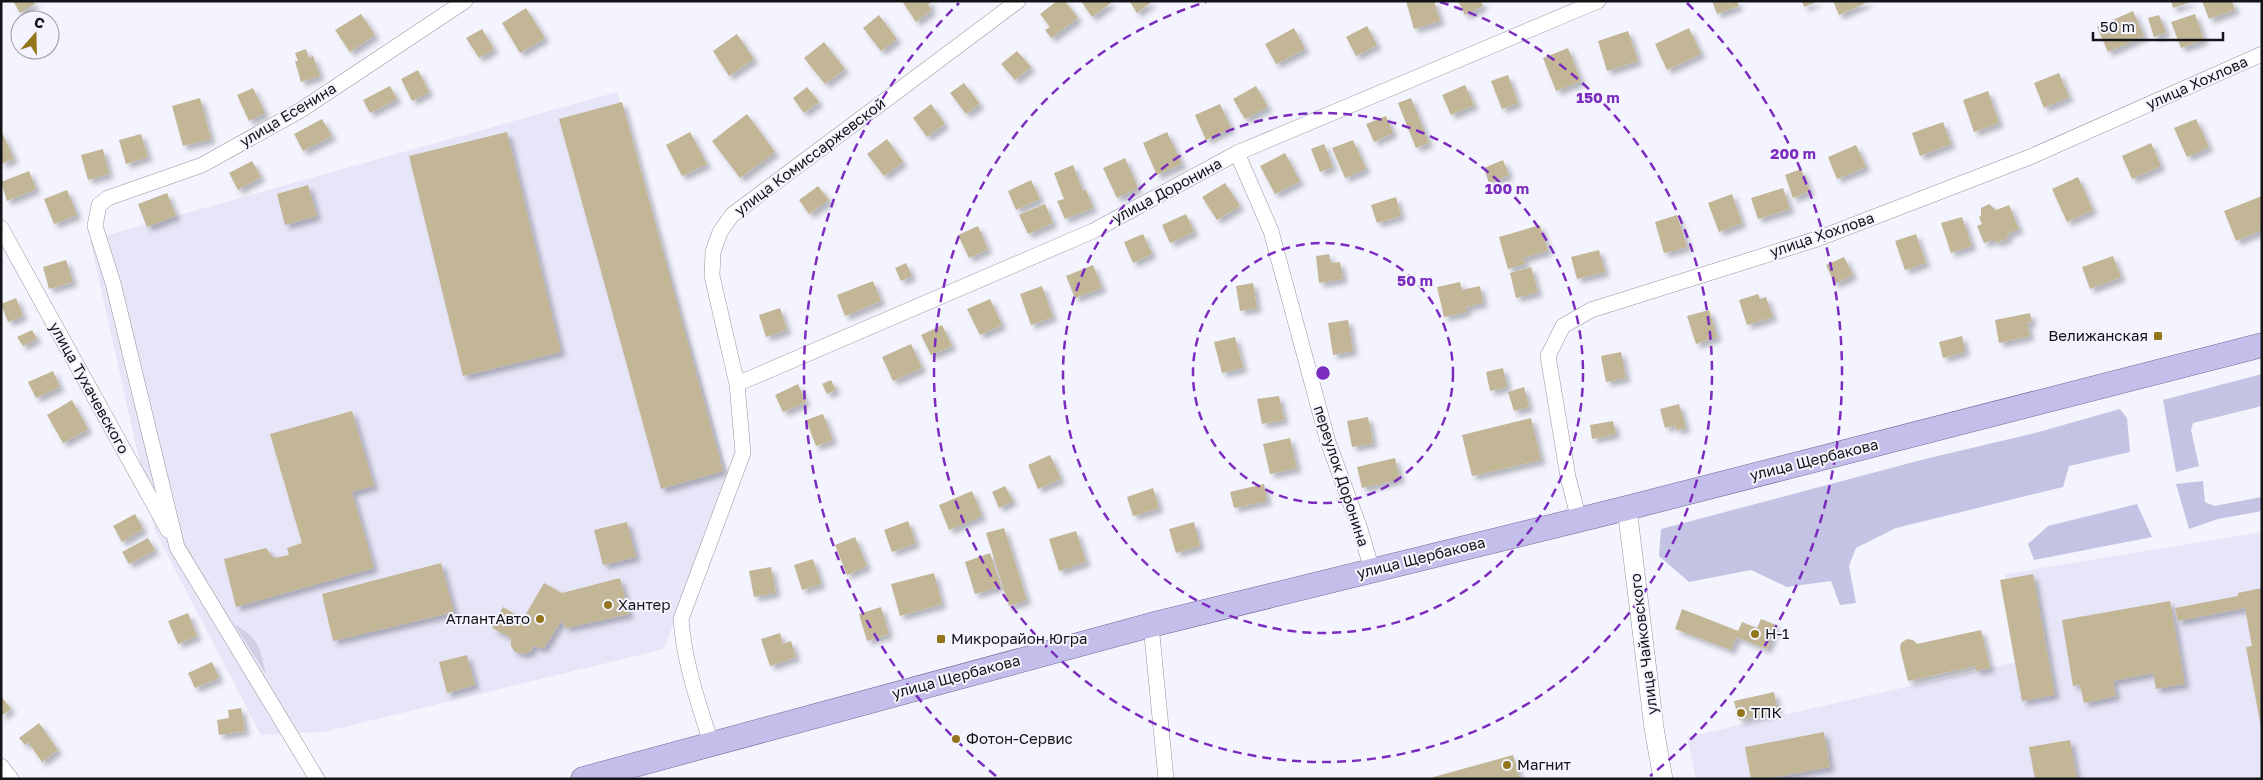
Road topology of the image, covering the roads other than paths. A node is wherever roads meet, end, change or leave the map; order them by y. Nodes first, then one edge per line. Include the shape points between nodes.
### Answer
1 (465, 1) edge
2 (1018, 1) edge
3 (1598, 1) edge
4 (2262, 54) edge
5 (1237, 153) junction
6 (99, 205) joint
7 (1, 228) edge
8 (2262, 345) edge
9 (737, 384) junction
10 (1628, 508) junction
11 (1579, 520) junction
12 (177, 547) junction
13 (1372, 570) junction
14 (1151, 624) junction
15 (711, 743) junction
16 (1, 766) edge
17 (11, 779) edge
18 (317, 779) edge
19 (583, 779) edge
20 (1166, 779) edge
21 (1663, 779) edge

1 - 6 street, улица Есенина via 301,110 202,165 108,198
2 - 9 street, улица Комиссаржевской via 732,215 720,232 713,252 712,276
3 - 5 street, улица Доронина
4 - 11 street, улица Хохлова via 2020,161 1818,239 1591,310 1563,326 1548,356 1568,477
5 - 9 street, улица Доронина via 1093,231
5 - 13 street, переулок Доронина via 1270,231 1328,442
6 - 12 street, улица Тухачевского via 95,226 113,283
7 - 12 street, улица Тухачевского
8 - 10 main road, улица Щербакова
9 - 15 street, улица Комиссаржевской via 743,453 681,619 682,642
10 - 11 main road, улица Щербакова
10 - 21 street, улица Чайковского
11 - 13 main road, улица Щербакова
12 - 18 street, улица Тухачевского
13 - 14 main road, улица Щербакова
14 - 15 main road, улица Щербакова
14 - 20 street
15 - 19 main road, улица Щербакова
16 - 17 street

